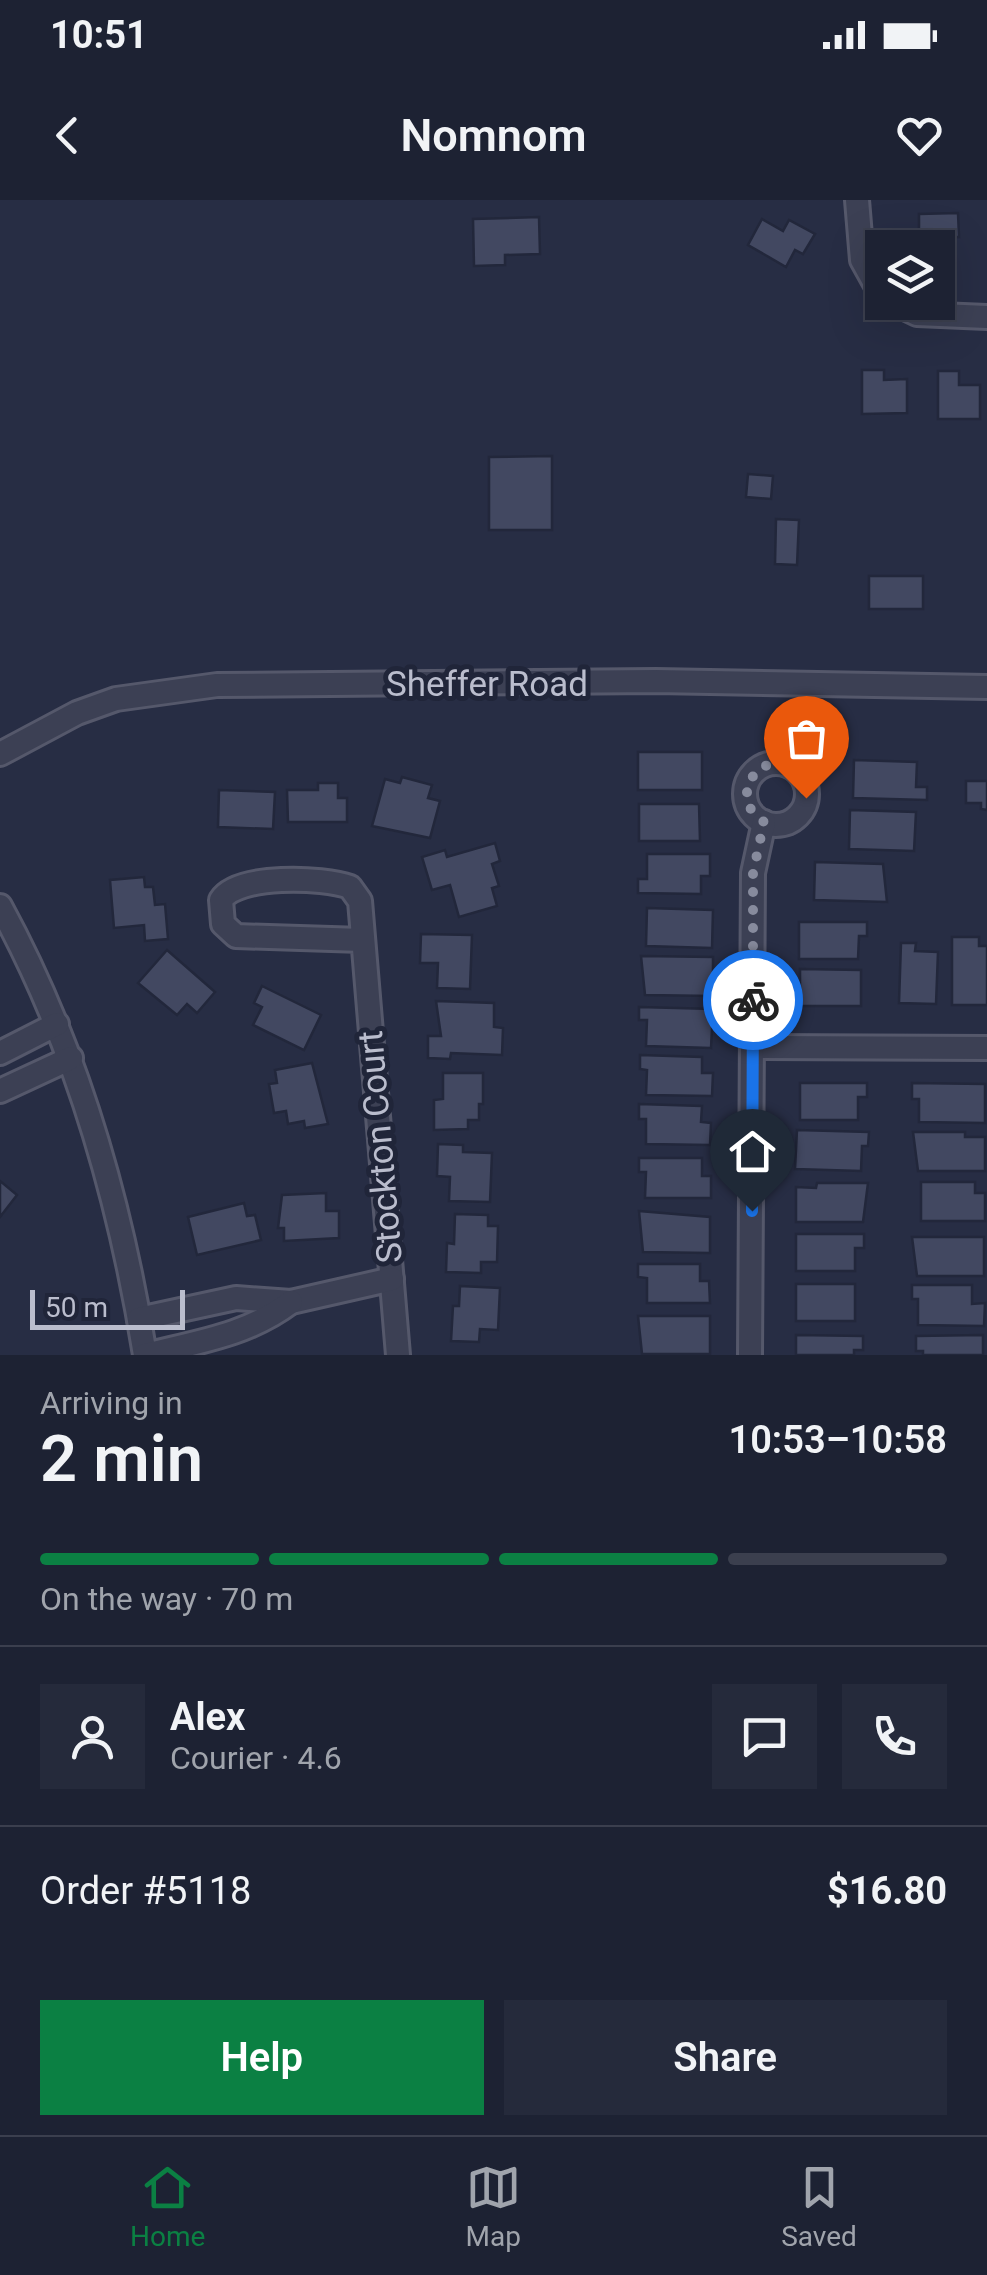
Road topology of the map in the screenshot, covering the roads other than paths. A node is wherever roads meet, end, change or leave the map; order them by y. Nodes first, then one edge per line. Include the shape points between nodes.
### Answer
1 (858, 200) edge
2 (865, 265) edge
3 (955, 316) edge
4 (987, 317) edge
5 (987, 686) edge
6 (0, 754) edge
7 (764, 822) dead end
8 (0, 906) edge
9 (362, 940) junction
10 (57, 1024) junction
11 (753, 1047) junction
12 (987, 1048) edge
13 (0, 1053) edge
14 (71, 1058) junction
15 (0, 1091) edge
16 (392, 1279) junction
17 (292, 1302) junction
18 (139, 1319) junction
19 (145, 1355) edge
20 (398, 1355) edge
21 (750, 1355) edge

1 - 2 street
3 - 4 street
5 - 6 street, Sheffer Road via 217,684 116,699
7 - 11 street via 753,873
8 - 10 street
9 - 9 street, Stockton Court via 357,893 338,882 241,883 221,900 223,924 236,936
9 - 16 street, Stockton Court
10 - 13 street
10 - 14 street
11 - 12 street
11 - 21 street
14 - 15 street
14 - 18 street
16 - 17 street
16 - 20 street, Stockton Court
17 - 18 street via 236,1298
17 - 19 street via 252,1327
18 - 19 street

